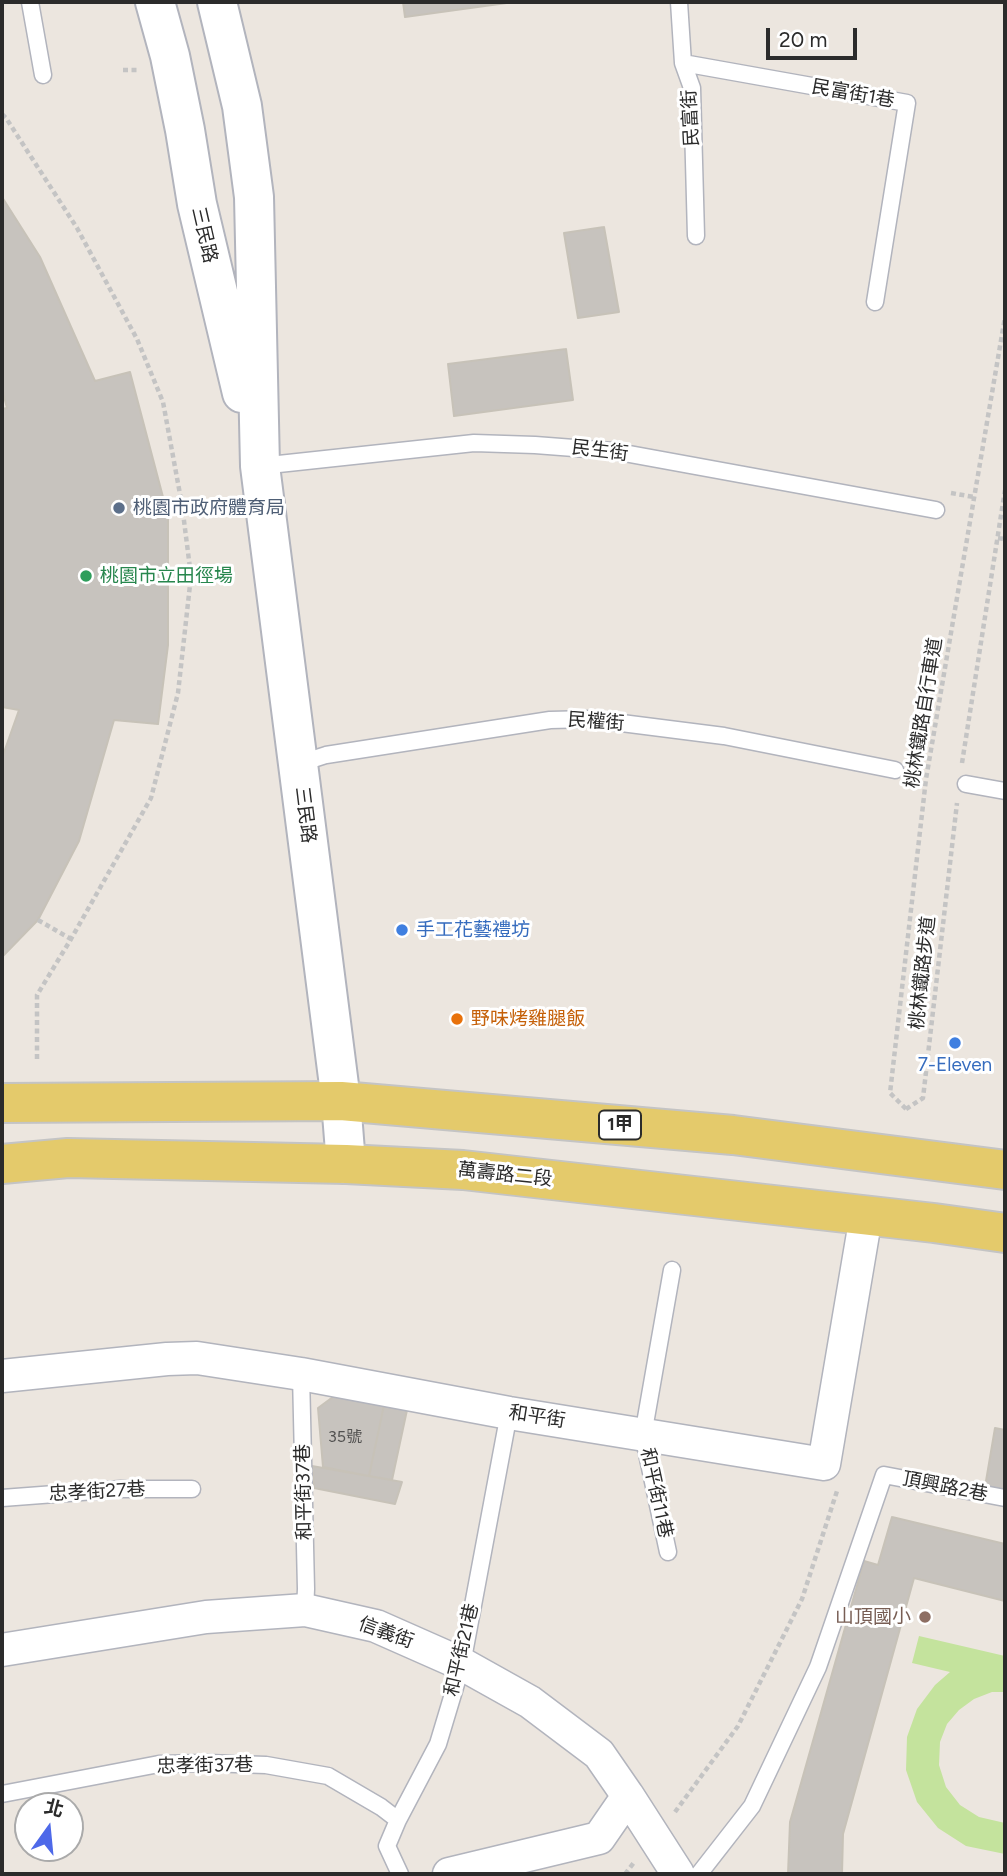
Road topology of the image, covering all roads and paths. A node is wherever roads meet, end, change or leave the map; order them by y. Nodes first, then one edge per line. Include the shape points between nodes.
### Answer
1 (30, 2) edge
2 (155, 2) edge
3 (217, 2) edge
4 (680, 2) edge
5 (683, 63) junction
6 (123, 70) dead end
7 (143, 70) dead end
8 (43, 75) dead end
9 (2, 114) edge
10 (696, 236) dead end
11 (874, 302) dead end
12 (1005, 317) edge
13 (260, 466) junction
14 (940, 491) dead end
15 (1005, 491) edge
16 (974, 497) junction
17 (936, 510) dead end
18 (998, 538) junction
19 (1005, 539) edge
20 (191, 576) junction
21 (203, 576) dead end
22 (963, 756) dead end
23 (298, 764) junction
24 (895, 770) dead end
25 (966, 784) dead end
26 (1005, 791) edge
27 (953, 831) dead end
28 (38, 920) dead end
29 (71, 939) junction
30 (37, 1059) dead end
31 (341, 1101) junction
32 (2, 1103) edge
33 (906, 1109) joint
34 (2, 1164) edge
35 (346, 1164) junction
36 (1005, 1170) edge
37 (866, 1216) junction
38 (1005, 1233) edge
39 (672, 1269) dead end
40 (301, 1374) junction
41 (2, 1376) edge
42 (509, 1413) junction
43 (643, 1434) junction
44 (840, 1482) dead end
45 (192, 1489) dead end
46 (2, 1498) edge
47 (1005, 1498) edge
48 (668, 1552) dead end
49 (305, 1610) junction
50 (2, 1650) edge
51 (462, 1664) junction
52 (2, 1794) edge
53 (628, 1796) junction
54 (398, 1820) junction
55 (668, 1821) dead end
56 (400, 1874) edge
57 (449, 1874) edge
58 (678, 1874) edge
59 (699, 1874) edge

1 - 8 lane
2 - 13 street, 三民路 via 170,56 197,204
3 - 13 street, 三民路 via 242,106 254,197
4 - 5 lane, 民富街
5 - 10 lane, 民富街 via 692,88
5 - 11 lane, 民富街1巷 via 907,103
6 - 7 path
9 - 20 path via 77,228 136,339 163,402
12 - 16 path, 桃林鐵路自行車道
13 - 17 lane, 民生街 via 474,443 535,445 612,451
13 - 23 street, 三民路
14 - 16 path
15 - 18 path
16 - 33 path, 桃林鐵路自行車道 via 926,779 890,1093
18 - 19 path
18 - 22 path
20 - 21 path
20 - 29 path via 178,693 150,798
23 - 24 lane, 民權街 via 326,755 550,720 590,719 724,736
23 - 31 street, 三民路
25 - 26 lane
27 - 33 path, 桃林鐵路步道 via 923,1098
28 - 29 path
29 - 30 path via 37,995
31 - 32 main road, 1甲
31 - 35 street, 三民路
31 - 36 main road, 1甲 via 733,1135
34 - 35 main road, 萬壽路二段 via 68,1158
35 - 37 main road, 萬壽路二段 via 463,1170
37 - 38 main road, 萬壽路二段
37 - 43 street, 和平街 via 824,1464
39 - 43 lane
40 - 41 street, 和平街 via 197,1358
40 - 42 street, 和平街
40 - 49 lane, 和平街37巷
42 - 43 street, 和平街
42 - 51 lane, 和平街21巷
43 - 48 lane, 和平街11巷
44 - 55 path via 802,1599 738,1726
45 - 46 lane, 忠孝街27巷
47 - 59 lane, 頂興路2巷 via 884,1475 818,1667 752,1806
49 - 50 street, 信義街 via 206,1617
49 - 51 street, 信義街 via 376,1626
51 - 53 street, 信義街 via 530,1703 599,1754
51 - 54 lane, 和平街21巷 via 438,1744
52 - 54 lane, 忠孝街37巷 via 159,1764 266,1765 328,1776
53 - 57 street via 599,1838
53 - 58 street, 信義街
54 - 56 lane, 和平街21巷 via 387,1846

